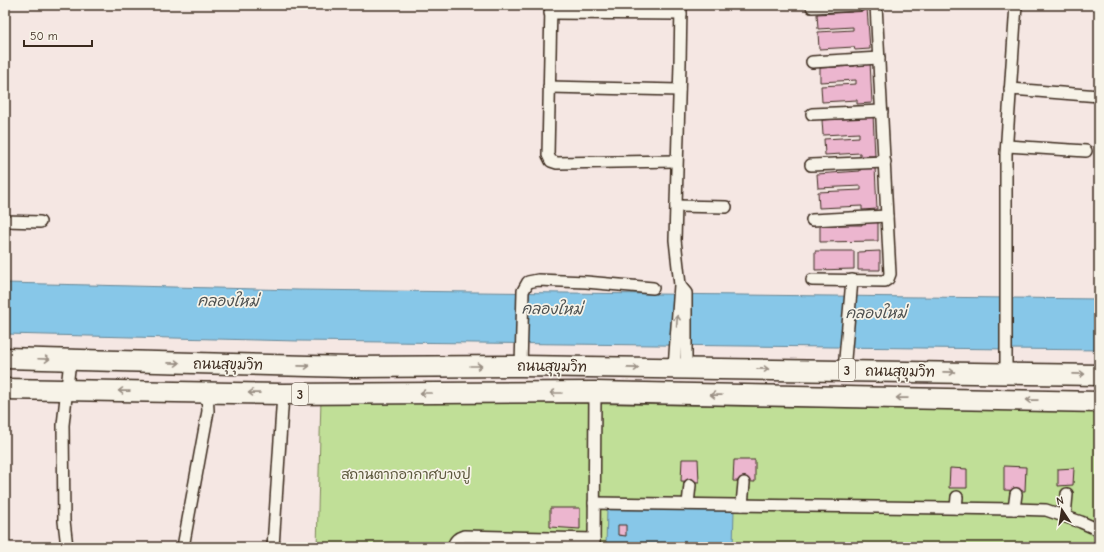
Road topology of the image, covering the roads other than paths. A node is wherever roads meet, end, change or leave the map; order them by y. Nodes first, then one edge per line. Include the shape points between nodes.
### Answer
1 (860, 5) edge
2 (876, 5) edge
3 (1016, 5) edge
4 (812, 7) dead end
5 (550, 9) edge
6 (681, 9) edge
7 (879, 58) junction
8 (812, 62) dead end
9 (549, 87) junction
10 (1010, 89) junction
11 (679, 90) junction
12 (1099, 96) edge
13 (882, 111) junction
14 (812, 114) dead end
15 (1006, 146) junction
16 (1086, 151) dead end
17 (676, 161) junction
18 (885, 162) junction
19 (811, 165) dead end
20 (676, 206) junction
21 (726, 207) dead end
22 (888, 216) junction
23 (5, 220) edge
24 (812, 220) dead end
25 (40, 222) dead end
26 (812, 280) dead end
27 (852, 280) junction
28 (653, 288) dead end
29 (521, 356) junction
30 (5, 358) edge
31 (70, 360) junction
32 (680, 360) junction
33 (594, 367) junction
34 (844, 370) junction
35 (1006, 373) junction
36 (1099, 375) edge
37 (5, 389) edge
38 (67, 390) junction
39 (207, 392) junction
40 (595, 392) junction
41 (283, 394) junction
42 (1099, 402) edge
43 (744, 483) dead end
44 (690, 485) dead end
45 (1016, 494) dead end
46 (1067, 494) dead end
47 (594, 503) junction
48 (688, 504) junction
49 (742, 505) junction
50 (1014, 509) junction
51 (1065, 516) junction
52 (1099, 530) edge
53 (594, 543) edge
54 (66, 547) edge
55 (183, 547) edge
56 (273, 547) edge
57 (453, 547) edge

1 - 4 street
2 - 7 street
3 - 10 street
5 - 6 street
5 - 9 street
6 - 11 street
7 - 8 street
7 - 13 street
9 - 11 street
9 - 17 street via 548,155 551,161
10 - 12 street
10 - 15 street
11 - 17 street
13 - 14 street
13 - 18 street
15 - 16 street
15 - 35 street
17 - 20 street
18 - 19 street
18 - 22 street
20 - 21 street
20 - 32 street via 674,240 682,290
22 - 24 street
22 - 27 street via 888,279
23 - 25 street
26 - 27 street
27 - 34 street
28 - 29 street via 586,282 528,282 523,291
31 -> 29 highway, ถนนสุขุมวิท / 3 via 349,367
29 - 33 highway, ถนนสุขุมวิท / 3
30 -> 31 highway, ถนนสุขุมวิท / 3
31 - 38 street
33 -> 32 highway, ถนนสุขุมวิท / 3
32 -> 34 highway, ถนนสุขุมวิท / 3
33 - 40 highway
34 -> 35 highway, ถนนสุขุมวิท / 3
35 -> 36 highway, ถนนสุขุมวิท / 3
37 - 38 highway, ถนนสุขุมวิท / 3
39 -> 38 highway, ถนนสุขุมวิท / 3
38 - 54 street via 63,425
41 -> 39 highway, ถนนสุขุมวิท / 3
39 - 55 street via 208,411
40 -> 41 highway, ถนนสุขุมวิท / 3
42 -> 40 highway, ถนนสุขุมวิท / 3
40 - 47 street
41 - 56 street
43 - 49 street
44 - 48 street
45 - 50 street
46 - 51 street
47 - 48 street
47 - 53 street
48 - 49 street
49 - 50 street via 957,503
50 - 51 street via 1046,510
51 - 52 street
53 - 57 street via 464,536 454,542

